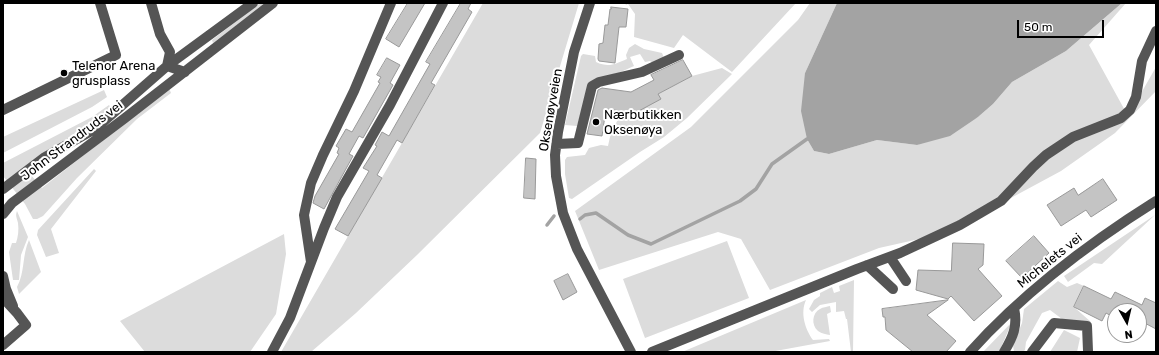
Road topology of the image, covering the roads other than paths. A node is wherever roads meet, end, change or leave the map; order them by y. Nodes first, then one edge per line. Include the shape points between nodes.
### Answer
1 (100, 3) edge
2 (151, 3) edge
3 (253, 3) edge
4 (273, 3) edge
5 (391, 3) edge
6 (443, 3) edge
7 (590, 3) edge
8 (1156, 31) edge
9 (679, 55) dead end
10 (167, 66) junction
11 (185, 72) junction
12 (3, 110) edge
13 (557, 144) junction
14 (3, 189) edge
15 (1156, 201) edge
16 (3, 214) edge
17 (890, 257) junction
18 (311, 262) junction
19 (867, 265) junction
20 (3, 276) edge
21 (906, 281) dead end
22 (893, 289) dead end
23 (3, 298) edge
24 (1014, 308) junction
25 (17, 313) junction
26 (3, 345) edge
27 (272, 352) edge
28 (631, 352) edge
29 (652, 352) edge
30 (970, 352) edge
31 (1004, 352) edge
32 (1032, 352) edge
33 (1088, 352) edge

1 - 12 street via 116,55
2 - 10 street via 160,34 170,52
3 - 10 street, John Strandruds vei
4 - 11 street, John Strandruds vei
5 - 18 street via 311,183 304,215
6 - 18 street via 390,105 337,197
7 - 13 street, Oksenøyveien via 574,52
8 - 17 street via 1142,61 1136,97 1130,110 1121,118 1073,137 1046,155 1001,201 960,226
9 - 13 street via 642,72 592,86 578,143
10 - 11 street
10 - 14 street, John Strandruds vei via 95,129 45,157
11 - 16 street, John Strandruds vei via 12,204
13 - 28 street, Oksenøyveien via 556,176 563,213 577,249
15 - 24 street, Michelets vei via 1104,234
17 - 19 street
17 - 21 street
18 - 27 street via 290,318
19 - 22 street
19 - 29 street
20 - 25 street
23 - 25 street
24 - 30 street, Michelets vei
24 - 31 street via 1016,326
25 - 26 street via 26,325
32 - 33 street via 1054,323 1087,326

